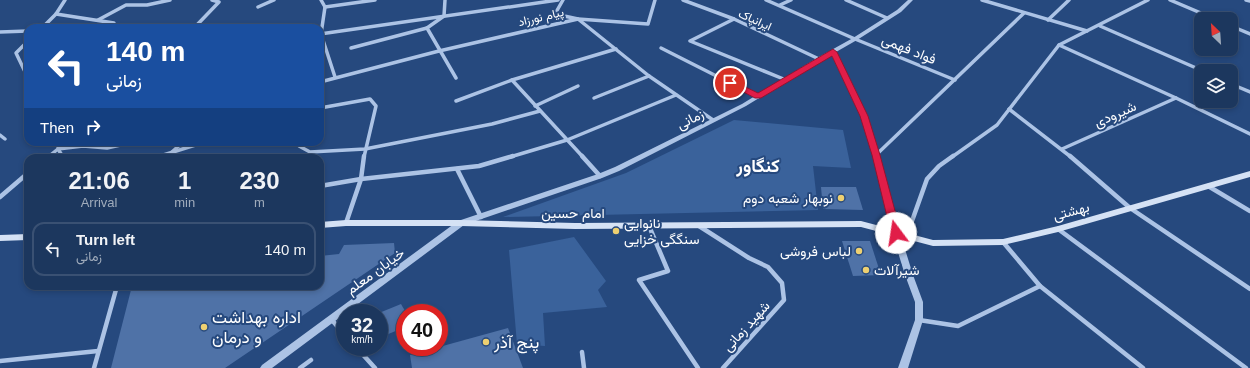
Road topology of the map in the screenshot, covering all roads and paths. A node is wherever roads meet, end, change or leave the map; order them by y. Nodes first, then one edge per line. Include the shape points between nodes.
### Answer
1 (65, 0) edge
2 (140, 0) edge
3 (170, 0) edge
4 (212, 0) edge
5 (274, 0) edge
6 (321, 0) edge
7 (375, 0) edge
8 (445, 0) edge
9 (558, 0) edge
10 (563, 0) edge
11 (655, 0) edge
12 (683, 0) edge
13 (766, 0) edge
14 (791, 0) edge
15 (846, 0) edge
16 (911, 0) edge
17 (982, 0) edge
18 (1069, 0) edge
19 (1148, 0) edge
20 (1170, 0) edge
21 (1246, 0) edge
22 (1250, 1) edge
23 (135, 5) junction
24 (780, 5) junction
25 (258, 7) dead end
26 (325, 7) junction
27 (1198, 12) edge
28 (1024, 13) junction
29 (56, 14) junction
30 (444, 16) junction
31 (887, 18) junction
32 (578, 19) junction
33 (98, 20) junction
34 (734, 20) junction
35 (1048, 20) junction
36 (46, 24) edge
37 (114, 24) edge
38 (198, 24) edge
39 (322, 24) edge
40 (1100, 26) junction
41 (427, 28) junction
42 (1238, 29) edge
43 (1087, 31) junction
44 (0, 32) edge
45 (24, 32) edge
46 (324, 33) edge
47 (1250, 34) edge
48 (855, 39) junction
49 (24, 45) edge
50 (324, 45) edge
51 (1059, 45) junction
52 (351, 48) dead end
53 (661, 48) dead end
54 (616, 49) junction
55 (439, 51) junction
56 (833, 52) junction
57 (819, 59) junction
58 (1194, 67) edge
59 (24, 70) edge
60 (649, 76) junction
61 (335, 77) junction
62 (456, 78) dead end
63 (512, 80) junction
64 (786, 80) junction
65 (955, 80) junction
66 (324, 81) edge
67 (578, 86) dead end
68 (1238, 87) edge
69 (1250, 92) edge
70 (676, 95) junction
71 (758, 97) junction
72 (594, 98) dead end
73 (1176, 98) junction
74 (456, 101) dead end
75 (535, 106) junction
76 (324, 107) edge
77 (1009, 109) junction
78 (540, 111) junction
79 (713, 120) junction
80 (1250, 134) edge
81 (0, 135) edge
82 (5, 139) dead end
83 (567, 140) junction
84 (58, 146) edge
85 (83, 146) edge
86 (83, 146) edge
87 (116, 146) edge
88 (179, 146) edge
89 (193, 146) edge
90 (299, 146) edge
91 (58, 149) junction
92 (365, 149) junction
93 (1062, 149) junction
94 (52, 154) edge
95 (61, 154) edge
96 (170, 154) joint
97 (876, 155) junction
98 (458, 169) junction
99 (1250, 174) edge
100 (24, 176) edge
101 (600, 176) junction
102 (361, 179) junction
103 (324, 185) edge
104 (1208, 186) junction
105 (0, 197) edge
106 (1130, 208) junction
107 (1250, 211) edge
108 (481, 218) junction
109 (346, 223) junction
110 (461, 223) junction
111 (697, 224) junction
112 (324, 225) edge
113 (649, 226) junction
114 (1058, 229) junction
115 (896, 233) junction
116 (24, 237) edge
117 (0, 238) edge
118 (1003, 242) junction
119 (1040, 286) junction
120 (1250, 288) edge
121 (116, 290) edge
122 (331, 319) junction
123 (919, 320) junction
124 (336, 325) edge
125 (98, 351) junction
126 (582, 352) dead end
127 (364, 356) edge
128 (311, 360) dead end
129 (0, 361) edge
130 (94, 368) edge
131 (265, 368) edge
132 (300, 368) edge
133 (375, 368) edge
134 (584, 368) edge
135 (698, 368) edge
136 (723, 368) edge
137 (903, 368) edge
138 (1143, 368) edge
139 (1246, 368) edge

1 - 29 street
2 - 23 street
3 - 23 street
4 - 38 street via 219,2
5 - 25 street
6 - 26 street
7 - 26 street
8 - 30 street
9 - 30 street
10 - 32 street via 555,14
11 - 32 street, پیام نورزاد via 648,24
12 - 34 street, ایرانپاک
13 - 24 street, فواد فهمی
14 - 24 street
15 - 31 street
16 - 31 street, زمانی
17 - 28 street
18 - 35 street
19 - 40 street
20 - 27 street
21 - 22 street
23 - 33 street via 126,5
24 - 48 street, فواد فهمی
26 - 39 street
28 - 35 street
28 - 65 street
29 - 33 street
29 - 36 street
30 - 41 street
30 - 46 street
31 - 48 street, زمانی
32 - 54 street
32 - 55 street, پیام نورزاد
33 - 37 street
34 - 57 street, ایرانپاک
34 - 64 street via 690,41
35 - 43 street
40 - 43 street
40 - 58 street
41 - 52 street
41 - 55 street
42 - 47 street
43 - 51 street
44 - 45 street
48 - 56 street, زمانی
48 - 65 street, فواد فهمی
49 - 59 street via 16,53
50 - 61 street
51 - 73 street
51 - 77 street
53 - 71 street
54 - 60 street
54 - 63 street
55 - 61 street, پیام نورزاد
55 - 62 street
56 - 57 street, زمانی
56 - 97 street via 864,116
57 - 64 street, زمانی
60 - 70 street
60 - 72 street
61 - 66 street, پیام نورزاد
63 - 74 street
63 - 75 street
64 - 71 street, زمانی
65 - 97 street
67 - 75 street
68 - 69 street
70 - 79 street
70 - 83 street
71 - 79 street, زمانی
73 - 80 street
73 - 93 street, شیرودی
75 - 78 street
76 - 92 street via 370,99 376,106
77 - 93 street
77 - 115 street via 997,125 939,166 927,179 912,221
78 - 83 street
78 - 92 street via 492,124
79 - 101 street, زمانی
81 - 82 street
83 - 98 street via 479,166
83 - 101 street
84 - 91 street
85 - 91 street
86 - 87 street
88 - 96 street
89 - 96 street
90 - 92 street via 310,152
91 - 94 street
91 - 95 street
92 - 102 street
93 - 106 street
97 - 115 street
98 - 102 street
98 - 108 street
99 - 104 main road, بهشتی
100 - 105 street
101 - 108 street, زمانی
102 - 103 street
102 - 109 street
104 - 106 main road, بهشتی
104 - 107 street
106 - 114 main road, بهشتی
106 - 120 street
108 - 110 street, زمانی
109 - 110 main road, امام حسین
109 - 112 main road, امام حسین
110 - 113 main road, امام حسین
110 - 122 street, خیابان معلم
111 - 113 main road, امام حسین
111 - 115 main road, امام حسین via 860,224
111 - 136 street, شهید زمانی via 749,258 768,266 782,283 784,300
113 - 135 street via 668,271 639,280
114 - 118 main road, بهشتی
114 - 139 street
115 - 118 main road, بهشتی via 933,243
115 - 123 street via 919,302
116 - 117 main road
118 - 119 street
119 - 123 street via 958,326
119 - 138 street
121 - 125 street
122 - 124 street
122 - 131 street, خیابان معلم
123 - 137 street
125 - 129 street
125 - 130 street
126 - 134 street
127 - 133 street
128 - 132 street

